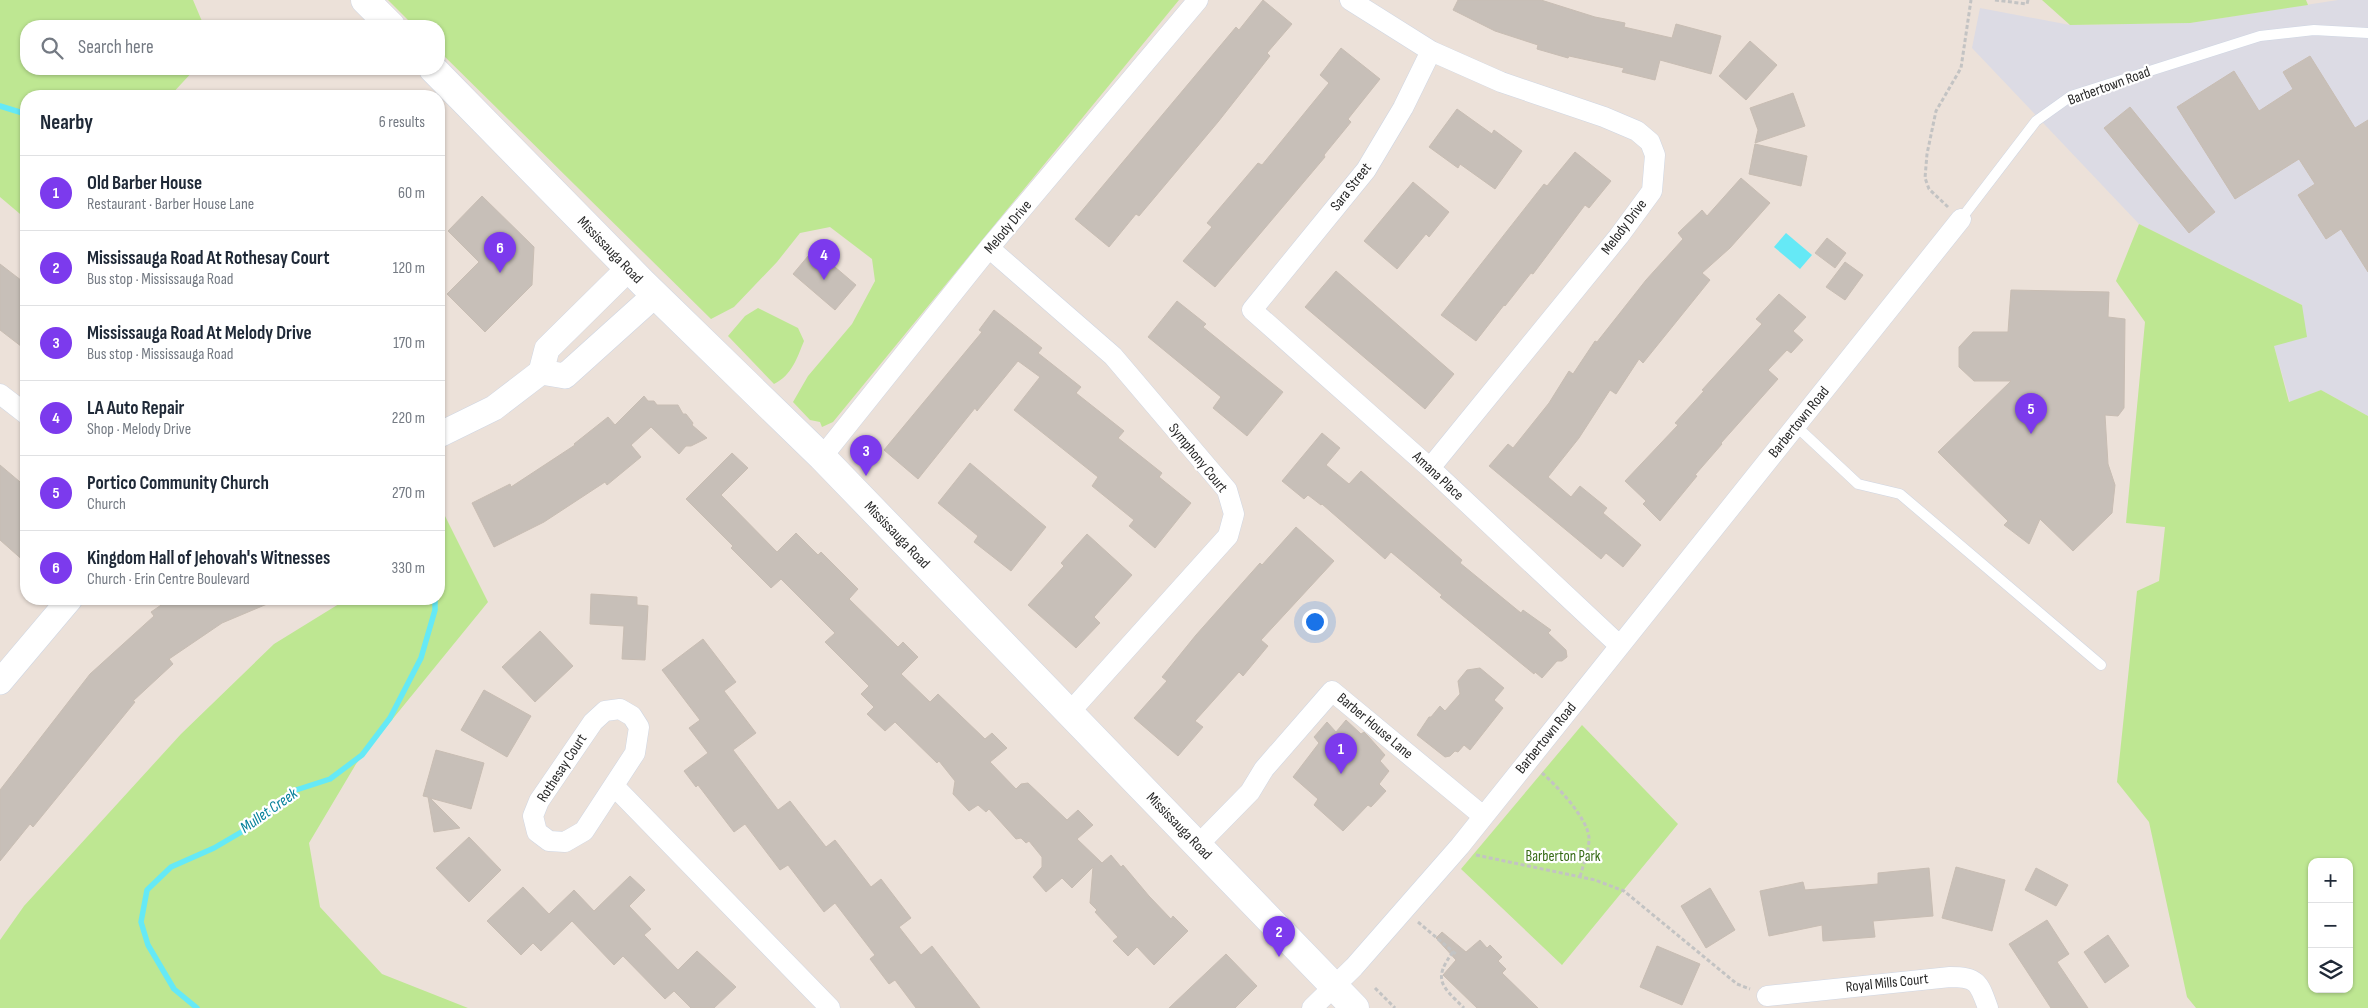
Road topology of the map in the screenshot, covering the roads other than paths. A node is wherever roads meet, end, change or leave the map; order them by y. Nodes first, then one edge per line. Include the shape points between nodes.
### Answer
1 (365, 0) edge
2 (1198, 0) edge
3 (1350, 0) edge
4 (385, 20) edge
5 (2368, 33) edge
6 (1431, 51) junction
7 (439, 75) edge
8 (1962, 219) joint
9 (989, 248) junction
10 (628, 268) junction
11 (655, 295) junction
12 (1252, 310) joint
13 (541, 372) junction
14 (0, 394) edge
15 (20, 409) edge
16 (1796, 426) junction
17 (445, 432) edge
18 (822, 457) junction
19 (1430, 468) junction
20 (65, 605) edge
21 (1620, 646) junction
22 (2101, 665) dead end
23 (0, 682) edge
24 (1069, 713) junction
25 (614, 786) junction
26 (1483, 816) junction
27 (1198, 845) junction
28 (1333, 986) junction
29 (1767, 996) road end
30 (830, 1008) edge
31 (1312, 1008) edge
32 (1355, 1008) edge
33 (1988, 1008) edge

1 - 4 main road
2 - 9 street, Melody Drive
3 - 6 street, Melody Drive
5 - 8 lane, Barbertown Road via 2314,30 2260,36 2071,96 2036,121
6 - 12 street, Sara Street via 1403,108 1366,170
6 - 19 street, Melody Drive via 1501,82 1636,130 1650,142 1655,155 1652,191
7 - 10 main road, Mississauga Road
8 - 16 street, Barbertown Road
9 - 18 street, Melody Drive
9 - 24 street, Symphony Court via 1113,356 1227,490 1234,514 1228,536
10 - 11 main road, Mississauga Road
10 - 13 street via 547,349
11 - 13 street via 565,376
11 - 18 main road, Mississauga Road
12 - 19 street, Amana Place
13 - 17 street via 494,408
14 - 15 street
16 - 21 street, Barbertown Road
16 - 22 lane via 1858,484 1900,494
18 - 24 main road, Mississauga Road
19 - 21 street, Amana Place
20 - 23 street
21 - 26 street, Barbertown Road
24 - 27 main road, Mississauga Road
25 - 25 street, Rothesay Court via 635,752 639,727 632,716 620,709 605,711 593,722 539,801 533,816 537,832 549,841 565,842 584,831
25 - 30 street
26 - 27 street, Barber House Lane via 1332,690 1264,769 1250,792
26 - 28 street, Barbertown Road via 1404,911
27 - 28 main road, Mississauga Road
28 - 31 street
28 - 32 main road, Mississauga Road
29 - 33 street, Royal Mills Court via 1969,977 1980,985

